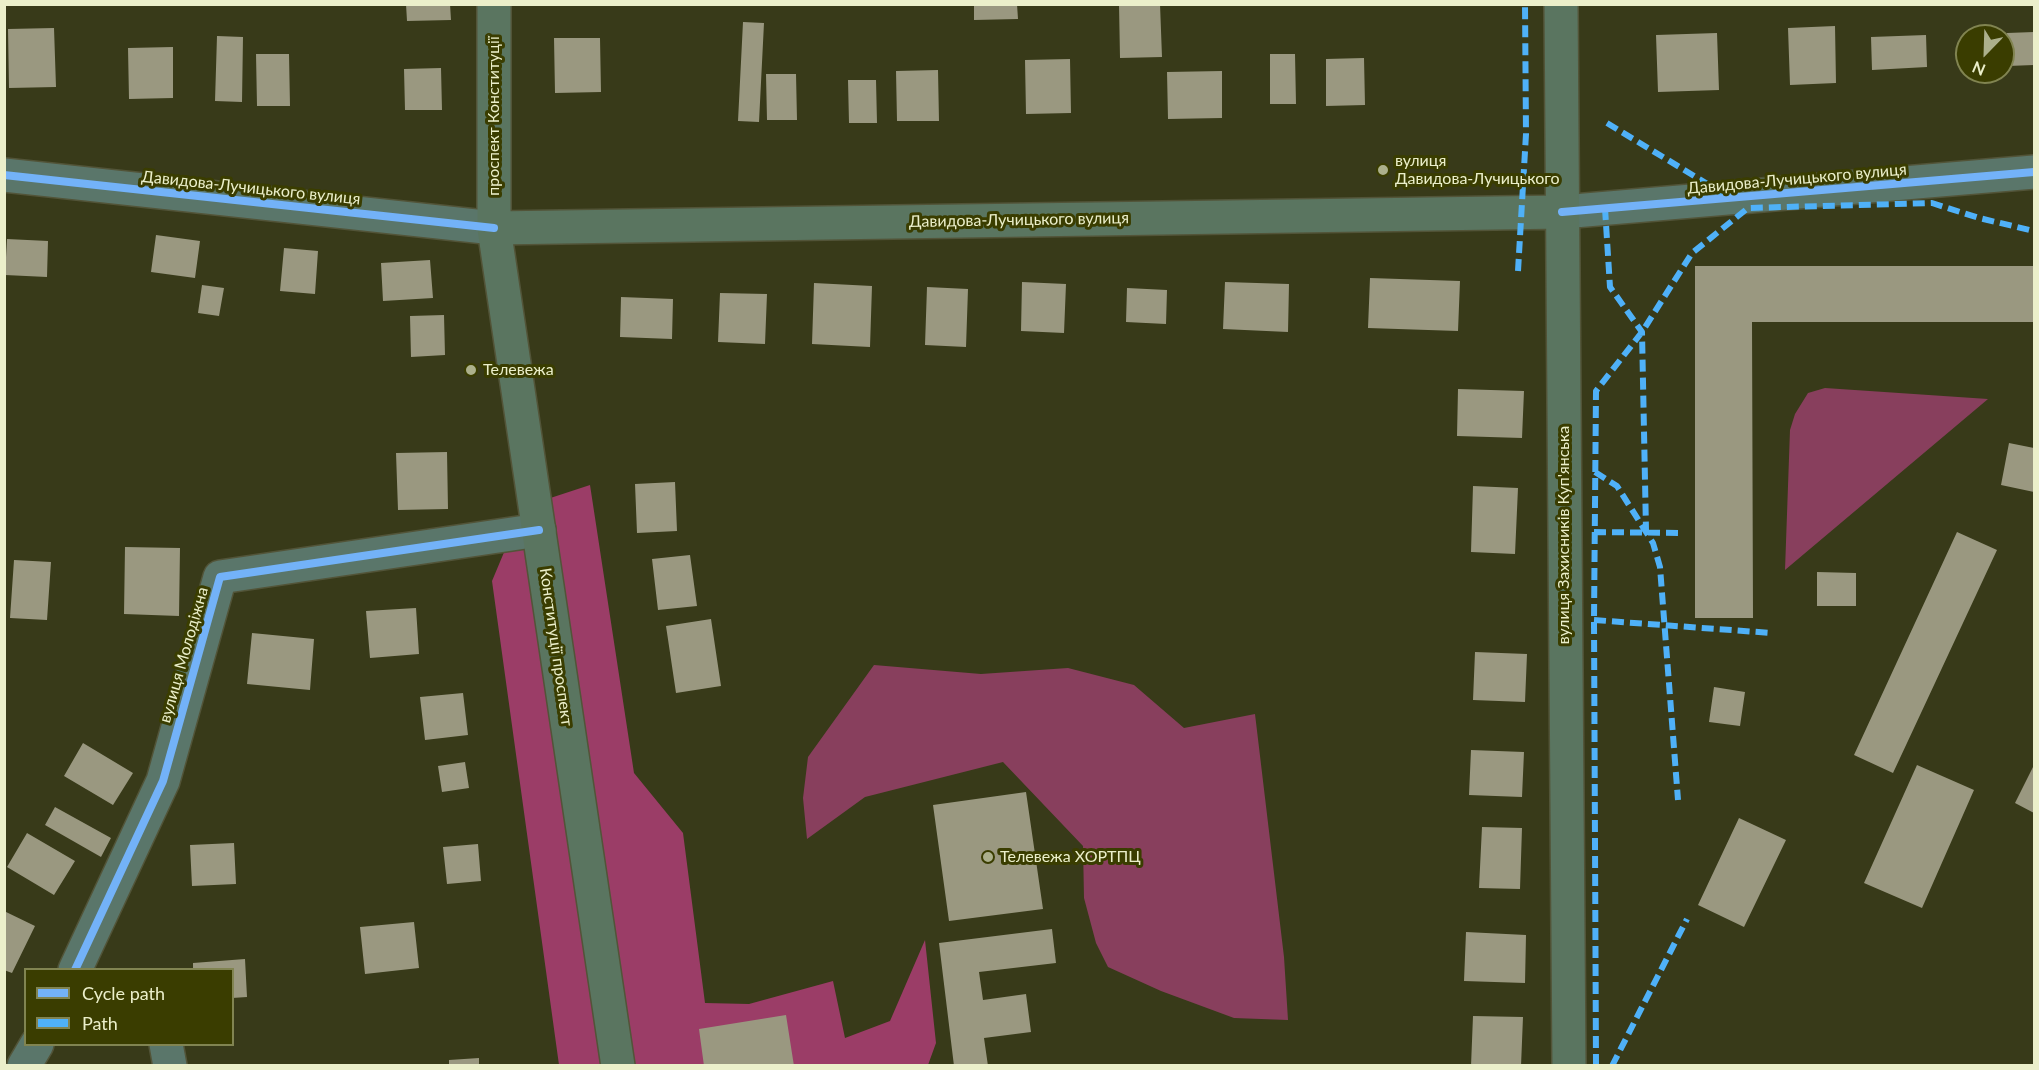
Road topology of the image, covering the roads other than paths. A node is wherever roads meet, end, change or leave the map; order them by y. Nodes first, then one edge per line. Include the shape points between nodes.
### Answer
1 (494, 4) edge
2 (1561, 4) edge
3 (2034, 172) edge
4 (4, 175) edge
5 (1562, 212) junction
6 (494, 228) junction
7 (539, 531) junction
8 (87, 965) edge
9 (36, 1046) edge
10 (166, 1046) edge
11 (24, 1065) edge
12 (170, 1065) edge
13 (618, 1065) edge
14 (1569, 1065) edge

1 - 6 main road, проспект Конституції
2 - 5 main road, вулиця Захисників Куп'янська
3 - 5 street, Давидова-Лучицького вулиця
4 - 6 street, Давидова-Лучицького вулиця
5 - 6 main road, Давидова-Лучицького вулиця
5 - 14 main road, вулиця Захисників Куп'янська
6 - 7 main road, Конституції проспект
7 - 8 street, вулиця Молодiжна via 220,577 163,781
7 - 13 main road, Конституції проспект
9 - 11 street
10 - 12 street

